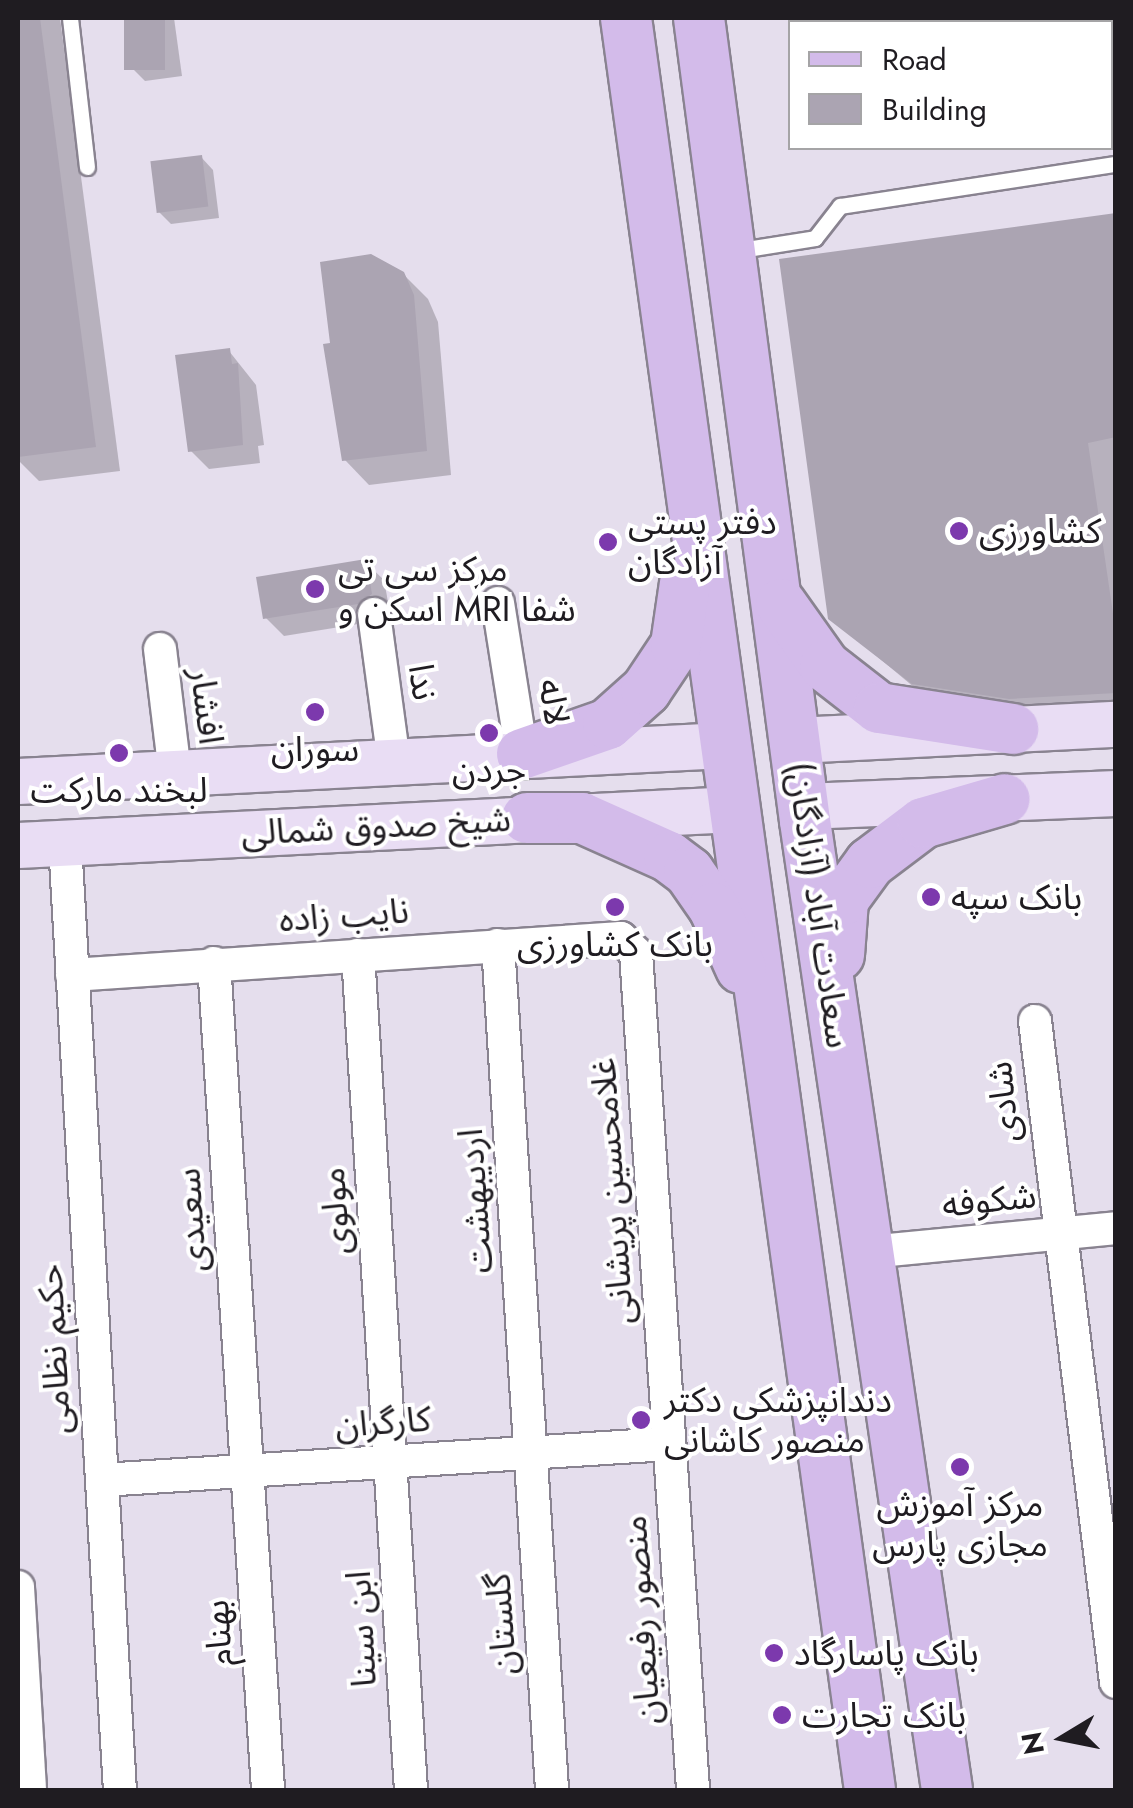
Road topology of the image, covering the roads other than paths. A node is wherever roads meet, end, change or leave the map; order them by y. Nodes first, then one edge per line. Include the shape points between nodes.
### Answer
1 (70, 18) edge
2 (626, 18) edge
3 (699, 18) edge
4 (1116, 164) edge
5 (87, 167) dead end
6 (730, 251) junction
7 (686, 488) junction
8 (777, 598) junction
9 (498, 603) dead end
10 (374, 614) dead end
11 (160, 649) dead end
12 (1116, 724) edge
13 (1013, 729) junction
14 (796, 740) junction
15 (724, 745) junction
16 (522, 754) junction
17 (394, 761) junction
18 (312, 766) junction
19 (176, 773) junction
20 (18, 781) edge
21 (1116, 793) edge
22 (1005, 800) junction
23 (804, 806) junction
24 (734, 809) junction
25 (527, 818) junction
26 (318, 829) junction
27 (65, 843) junction
28 (18, 846) edge
29 (621, 938) joint
30 (498, 945) junction
31 (358, 955) junction
32 (214, 964) junction
33 (72, 975) junction
34 (1035, 1022) dead end
35 (836, 1024) junction
36 (770, 1051) junction
37 (1116, 1228) edge
38 (1056, 1234) junction
39 (869, 1252) junction
40 (668, 1444) junction
41 (530, 1453) junction
42 (392, 1462) junction
43 (248, 1471) junction
44 (102, 1480) junction
45 (18, 1586) edge
46 (1116, 1682) edge
47 (30, 1790) edge
48 (120, 1790) edge
49 (268, 1790) edge
50 (412, 1790) edge
51 (552, 1790) edge
52 (693, 1790) edge
53 (870, 1790) edge
54 (947, 1790) edge

1 - 5 lane
2 - 7 main road, سعادت آباد (آزادگان)
3 - 6 main road, سعادت آباد (آزادگان)
4 - 6 lane via 840,206 815,238
6 - 8 main road, سعادت آباد (آزادگان)
7 - 15 main road, سعادت آباد (آزادگان)
7 - 16 main road via 685,587 676,645 646,690 608,724
8 - 13 main road via 825,666 879,708
8 - 14 main road, سعادت آباد (آزادگان)
9 - 16 street, لاله
10 - 17 street, ندا
11 - 19 street, افشار
12 - 13 main road
13 - 14 main road
14 - 15 main road
14 - 23 main road, سعادت آباد (آزادگان)
15 - 16 main road, شیخ صدوق شمالی
15 - 24 main road, سعادت آباد (آزادگان)
16 - 17 main road, شیخ صدوق شمالی
17 - 18 main road, شیخ صدوق شمالی
18 - 19 main road, شیخ صدوق شمالی
18 - 26 main road
19 - 20 main road, شیخ صدوق شمالی
21 - 22 main road
22 - 23 main road
22 - 35 main road via 922,823 861,875 843,900
23 - 24 main road
23 - 35 main road, سعادت آباد (آزادگان)
24 - 25 main road, شیخ صدوق شمالی
24 - 36 main road, سعادت آباد (آزادگان)
25 - 26 main road, شیخ صدوق شمالی
25 - 36 main road via 582,818 689,872 730,936
26 - 27 main road, شیخ صدوق شمالی
27 - 28 main road, شیخ صدوق شمالی
27 - 33 street, حکیم نظامی
29 - 30 street, نایب زاده
29 - 40 street, غلامحسین پریشانی via 636,953
30 - 31 street, نایب زاده
30 - 41 street, اردیبهشت
31 - 32 street, نایب زاده
31 - 42 street, مولوی
32 - 33 street, نایب زاده
32 - 43 street, سعیدی
33 - 44 street, حکیم نظامی
34 - 38 street, شادی
35 - 39 main road, سعادت آباد (آزادگان)
36 - 53 main road, سعادت آباد (آزادگان)
37 - 38 street, شکوفه
38 - 39 street, شکوفه
38 - 46 street, شادی
39 - 54 main road, سعادت آباد (آزادگان)
40 - 41 street, کارگران
40 - 52 street, منصور رفیعیان
41 - 42 street, کارگران
41 - 51 street, گلستان
42 - 43 street, کارگران
42 - 50 street, ابن سینا
43 - 44 street, کارگران
43 - 49 street, بهنام
44 - 48 street, حکیم نظامی
45 - 47 street

